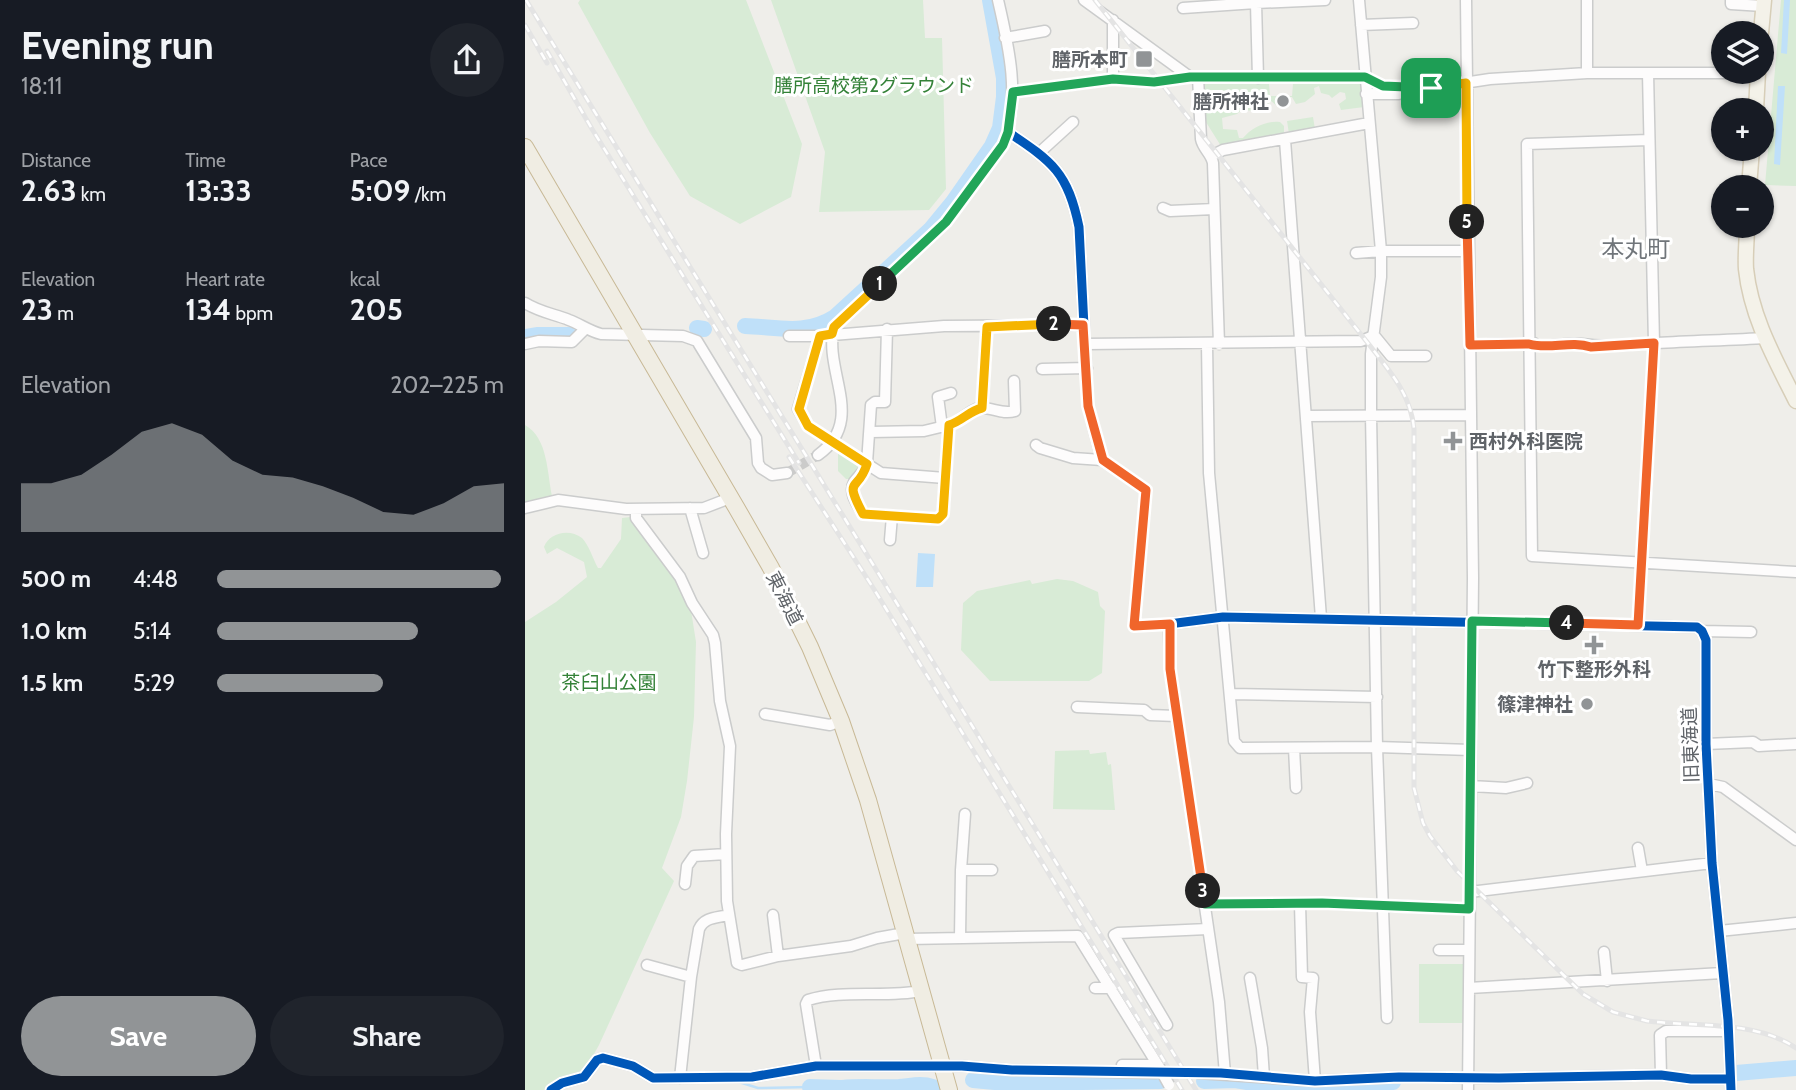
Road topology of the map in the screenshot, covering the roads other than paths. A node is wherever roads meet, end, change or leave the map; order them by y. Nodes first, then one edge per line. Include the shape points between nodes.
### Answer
1 (998, 0) edge
2 (1084, 0) edge
3 (1325, 0) edge
4 (1359, 0) edge
5 (1466, 0) edge
6 (1587, 0) edge
7 (1731, 0) edge
8 (1256, 3) junction
9 (1763, 3) edge
10 (1183, 8) dead end
11 (1113, 20) junction
12 (1762, 21) edge
13 (1413, 23) dead end
14 (1361, 25) junction
15 (1045, 31) dead end
16 (1005, 38) junction
17 (1648, 73) junction
18 (1711, 73) edge
19 (1587, 74) junction
20 (1194, 77) junction
21 (1365, 77) junction
22 (1258, 78) junction
23 (1113, 79) junction
24 (1466, 83) junction
25 (1448, 86) junction
26 (1013, 92) junction
27 (1366, 94) junction
28 (1073, 122) dead end
29 (1369, 123) junction
30 (1008, 132) junction
31 (1285, 140) junction
32 (1649, 140) junction
33 (525, 147) edge
34 (1039, 153) junction
35 (1211, 156) junction
36 (1163, 208) dead end
37 (1214, 209) junction
38 (1747, 238) edge
39 (1381, 251) junction
40 (1467, 251) junction
41 (1356, 253) dead end
42 (525, 303) edge
43 (1083, 325) junction
44 (987, 327) junction
45 (585, 329) junction
46 (887, 329) junction
47 (832, 334) junction
48 (635, 335) junction
49 (1373, 335) junction
50 (789, 336) dead end
51 (820, 336) junction
52 (1766, 338) junction
53 (1301, 342) junction
54 (1654, 343) junction
55 (525, 344) edge
56 (1086, 344) junction
57 (1207, 344) junction
58 (1219, 344) junction
59 (1529, 344) junction
60 (1470, 345) junction
61 (1426, 356) dead end
62 (1042, 369) dead end
63 (1087, 369) junction
64 (1014, 381) dead end
65 (951, 393) dead end
66 (1796, 401) edge
67 (982, 408) junction
68 (1371, 415) junction
69 (1471, 415) junction
70 (1306, 416) junction
71 (946, 426) junction
72 (871, 432) junction
73 (1036, 445) dead end
74 (818, 455) tunnel mouth
75 (1103, 460) junction
76 (867, 464) junction
77 (787, 473) dead end
78 (945, 478) junction
79 (730, 498) junction
80 (525, 508) edge
81 (690, 508) junction
82 (636, 509) junction
83 (892, 516) junction
84 (890, 540) dead end
85 (703, 553) dead end
86 (1640, 564) junction
87 (1796, 572) edge
88 (1223, 617) junction
89 (1321, 618) junction
90 (1375, 619) junction
91 (1472, 621) junction
92 (1170, 624) junction
93 (1638, 625) junction
94 (1702, 631) junction
95 (1751, 632) dead end
96 (1231, 694) junction
97 (1377, 697) junction
98 (1077, 706) dead end
99 (765, 714) dead end
100 (1176, 716) junction
101 (841, 721) junction
102 (1706, 744) junction
103 (1796, 744) edge
104 (1377, 747) junction
105 (1294, 748) junction
106 (1471, 750) junction
107 (1527, 783) dead end
108 (1709, 784) junction
109 (1471, 786) junction
110 (1296, 788) dead end
111 (965, 814) dead end
112 (1796, 840) edge
113 (1638, 848) dead end
114 (726, 854) junction
115 (1712, 863) junction
116 (961, 870) junction
117 (992, 870) dead end
118 (1642, 871) junction
119 (685, 884) dead end
120 (1470, 892) junction
121 (1205, 904) junction
122 (1300, 904) junction
123 (1382, 905) junction
124 (1469, 909) junction
125 (728, 915) junction
126 (773, 915) dead end
127 (1796, 923) edge
128 (1208, 929) junction
129 (1719, 931) junction
130 (906, 936) junction
131 (960, 937) junction
132 (1439, 950) dead end
133 (1469, 950) junction
134 (1604, 952) dead end
135 (778, 956) junction
136 (647, 965) dead end
137 (1722, 973) junction
138 (691, 977) junction
139 (1250, 978) dead end
140 (1607, 981) junction
141 (1094, 988) dead end
142 (1112, 988) junction
143 (1469, 988) junction
144 (922, 991) junction
145 (1387, 1017) dead end
146 (1167, 1026) dead end
147 (1728, 1031) junction
148 (816, 1066) junction
149 (942, 1066) junction
150 (1158, 1068) junction
151 (1198, 1073) tunnel mouth
152 (1661, 1074) junction
153 (1230, 1077) junction
154 (1264, 1077) junction
155 (680, 1078) junction
156 (1315, 1080) junction
157 (1595, 1081) edge
158 (1547, 1082) edge
159 (1468, 1083) edge
160 (1730, 1084) edge
161 (1328, 1085) edge
162 (1170, 1087) edge
163 (551, 1090) edge
164 (949, 1090) edge

1 - 16 street
2 - 11 street
3 - 8 street
4 - 14 street
5 - 24 street
6 - 19 street
7 - 9 street via 1731,4
8 - 10 street
8 - 22 street
9 - 12 main road
11 - 20 street
11 - 23 street
13 - 14 street
14 - 21 street
15 - 16 street
16 - 26 street
17 - 18 street
17 - 19 street
17 - 32 street
19 - 24 street
20 - 22 street
20 - 23 street via 1154,82
20 - 35 street via 1202,146
21 - 22 street
21 - 25 street via 1383,86
21 - 27 street
23 - 26 street
24 - 25 street
24 - 40 street
25 - 27 street via 1437,94
26 - 30 street
27 - 29 street
28 - 34 street
29 - 31 street
29 - 39 street
30 - 34 street
30 - 47 street via 946,222 847,314
31 - 35 street
31 - 53 street
32 - 54 street
32 - 59 street via 1527,144
33 - 48 highway, 東海道
34 - 43 street via 1064,178 1074,202
35 - 37 street
36 - 37 street
37 - 58 street
38 - 52 main road via 1749,287
39 - 40 street
39 - 41 street
39 - 49 street
40 - 60 street
42 - 45 street
43 - 44 street
43 - 56 street
44 - 46 street
44 - 67 street
45 - 48 street
45 - 55 street via 572,342
46 - 47 street
46 - 72 street via 885,402 871,405
47 - 51 street
47 - 74 street via 842,421 836,437
48 - 77 street via 683,336 697,341 756,438 761,468 772,475
48 - 79 highway, 東海道
49 - 53 street via 1361,341
49 - 61 street via 1391,356
49 - 68 street
50 - 51 street
51 - 76 street, bridge via 799,409 808,426
52 - 54 street
52 - 66 main road
53 - 58 street
53 - 70 street
54 - 59 street via 1570,340
54 - 86 street
56 - 57 street
56 - 63 street
57 - 58 street
57 - 88 street via 1209,473
59 - 60 street
59 - 86 street via 1532,556
60 - 69 street
62 - 63 street
63 - 75 street via 1088,406
64 - 67 street via 1014,411
65 - 71 street via 938,397
67 - 71 street
68 - 69 street
68 - 70 street
68 - 90 street
69 - 91 street
70 - 89 street
71 - 72 street
71 - 78 street
72 - 76 street
73 - 75 street via 1073,458
75 - 92 street via 1146,490 1134,626
76 - 78 street via 881,473
76 - 83 street via 854,482 852,494 863,514
78 - 83 street via 943,514 938,519
79 - 81 street
79 - 101 highway, 東海道 via 787,599
80 - 82 street via 558,500
81 - 82 street
81 - 85 street
82 - 114 street via 636,518 680,578 713,635 730,746
83 - 84 street
86 - 87 street
86 - 93 street
88 - 89 street
88 - 92 street
88 - 96 street
89 - 90 street
90 - 91 street
90 - 97 street
91 - 93 street
91 - 106 street
92 - 100 street
93 - 94 street via 1697,627
94 - 95 street
94 - 102 street, 旧東海道 via 1706,640
96 - 97 street
96 - 105 street via 1234,741 1241,748
97 - 104 street
98 - 100 street
99 - 101 street via 830,725
100 - 121 street
101 - 130 highway, 東海道
102 - 103 street
102 - 108 street, 旧東海道
104 - 105 street
104 - 106 street
104 - 123 street
105 - 110 street
106 - 109 street
107 - 109 street via 1506,788
108 - 112 street via 1723,787
108 - 115 street, 旧東海道
109 - 120 street
111 - 116 street
113 - 118 street
114 - 119 street via 694,856 687,866
114 - 125 street
115 - 118 street
115 - 129 street, 旧東海道
116 - 117 street
116 - 131 street
118 - 120 street
120 - 124 street
121 - 122 street
121 - 128 street
122 - 123 street
122 - 156 street via 1302,976 1313,978 1310,1012
123 - 124 street
123 - 145 street
124 - 133 street
125 - 135 street via 739,965
125 - 138 street via 702,923
126 - 135 street
127 - 129 street
128 - 146 street via 1114,935
128 - 153 street
129 - 137 street, 旧東海道
130 - 131 street
130 - 135 street
130 - 144 highway, 東海道
131 - 142 street via 1078,936
132 - 133 street
133 - 143 street
134 - 140 street
136 - 138 street
137 - 140 street
137 - 147 street, 旧東海道
138 - 155 street
139 - 154 street
140 - 143 street
141 - 142 street
142 - 150 street
143 - 159 street
144 - 148 street via 807,1000
144 - 149 highway, 東海道
147 - 152 street via 1666,1031 1660,1035
147 - 160 street, 旧東海道
148 - 149 street
148 - 155 street via 780,1079
149 - 150 street via 1052,1071
149 - 164 highway, 東海道
150 - 162 street, bridge
151 - 153 street
152 - 157 street
152 - 160 street
153 - 154 street
154 - 156 street
155 - 163 street via 653,1078 633,1066 603,1058 584,1077
156 - 161 street
157 - 158 street
158 - 159 street
159 - 161 street

